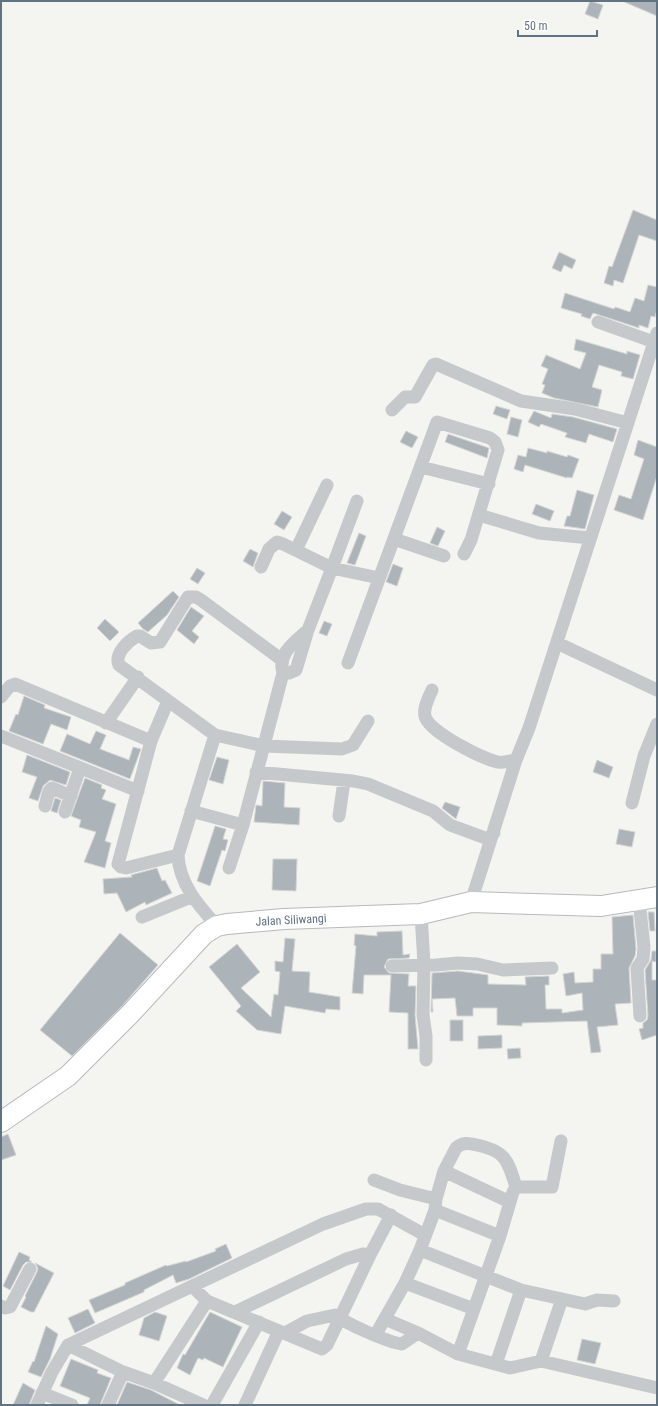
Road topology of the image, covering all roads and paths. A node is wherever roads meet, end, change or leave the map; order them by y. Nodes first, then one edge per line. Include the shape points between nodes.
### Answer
1 (598, 322) dead end
2 (656, 337) edge
3 (392, 410) dead end
4 (628, 423) junction
5 (421, 467) junction
6 (489, 484) junction
7 (327, 485) dead end
8 (357, 501) dead end
9 (479, 515) junction
10 (590, 538) junction
11 (394, 540) junction
12 (296, 550) junction
13 (464, 554) dead end
14 (444, 556) dead end
15 (261, 567) dead end
16 (332, 568) junction
17 (379, 578) junction
18 (308, 630) junction
19 (557, 643) junction
20 (348, 663) dead end
21 (282, 666) junction
22 (138, 677) junction
23 (432, 690) dead end
24 (657, 690) edge
25 (1, 697) edge
26 (168, 701) junction
27 (368, 721) dead end
28 (106, 723) junction
29 (657, 724) edge
30 (215, 735) junction
31 (1, 736) edge
32 (151, 741) junction
33 (264, 746) junction
34 (516, 760) junction
35 (80, 768) junction
36 (256, 772) junction
37 (344, 781) junction
38 (138, 791) junction
39 (71, 796) junction
40 (632, 803) dead end
41 (44, 806) dead end
42 (191, 811) junction
43 (65, 812) dead end
44 (339, 816) dead end
45 (243, 825) junction
46 (494, 833) junction
47 (178, 855) junction
48 (229, 868) dead end
49 (191, 897) junction
50 (648, 899) edge
51 (471, 902) junction
52 (421, 914) junction
53 (142, 917) dead end
54 (217, 926) junction
55 (424, 964) junction
56 (392, 966) dead end
57 (552, 968) dead end
58 (640, 1016) dead end
59 (426, 1060) dead end
60 (1, 1122) edge
61 (561, 1141) dead end
62 (444, 1171) junction
63 (374, 1180) dead end
64 (516, 1187) junction
65 (510, 1202) junction
66 (435, 1204) junction
67 (391, 1215) junction
68 (425, 1235) junction
69 (500, 1236) junction
70 (420, 1250) junction
71 (370, 1254) junction
72 (30, 1269) dead end
73 (486, 1275) junction
74 (405, 1283) junction
75 (192, 1286) junction
76 (521, 1290) junction
77 (562, 1299) junction
78 (206, 1300) junction
79 (614, 1301) dead end
80 (1, 1306) edge
81 (474, 1309) junction
82 (235, 1312) junction
83 (339, 1318) junction
84 (385, 1319) junction
85 (259, 1322) junction
86 (282, 1332) junction
87 (418, 1333) junction
88 (376, 1334) junction
89 (68, 1344) junction
90 (458, 1354) junction
91 (541, 1361) junction
92 (496, 1364) junction
93 (123, 1372) junction
94 (154, 1383) junction
95 (657, 1388) edge
96 (39, 1399) edge
97 (72, 1405) edge
98 (108, 1405) edge
99 (203, 1405) edge
100 (212, 1405) edge
101 (245, 1405) edge

1 - 2 street
2 - 4 street
3 - 4 street via 405,397 415,397 436,364 521,401 575,409
4 - 10 street
5 - 6 street
5 - 6 street via 437,422 490,438 495,442 498,450
5 - 11 street
6 - 9 street
7 - 12 street
8 - 16 street
9 - 10 street via 539,533
9 - 13 street
10 - 19 street
11 - 14 street
11 - 17 street
12 - 15 street via 277,542 273,544
12 - 16 street
16 - 17 street
16 - 18 street
17 - 20 street
18 - 21 street via 284,653
18 - 21 street via 296,670 289,673
19 - 24 street
19 - 34 street
21 - 22 street via 193,596 188,597 160,642 151,643 137,636 117,655 116,660 119,664
21 - 33 street
22 - 26 street
22 - 28 street
23 - 34 street via 424,716 434,730 498,763
25 - 28 street via 15,684
26 - 30 street
26 - 32 street
27 - 33 street via 358,739 348,748
28 - 32 street
29 - 40 street via 644,756
30 - 33 street
30 - 42 street
31 - 35 street
32 - 38 street
33 - 36 street
34 - 46 street
35 - 38 street
35 - 39 street
36 - 37 street
36 - 45 street
37 - 44 street
37 - 46 street via 368,784 433,811 450,825 488,839
38 - 47 street via 118,864 126,868
39 - 41 street via 52,788
39 - 43 street
42 - 45 street
42 - 47 street
45 - 48 street
46 - 51 street
47 - 49 street via 178,864
49 - 53 street
49 - 54 street
50 - 51 main road, Jalan Siliwangi via 601,906
50 - 58 street via 643,959 637,968
51 - 52 main road, Jalan Siliwangi
52 - 54 main road, Jalan Siliwangi via 284,919
52 - 55 street
54 - 60 main road, Jalan Siliwangi via 204,934 68,1076
55 - 56 street
55 - 57 street via 477,964 503,970
55 - 59 street via 423,1014
61 - 64 street via 552,1187
62 - 64 street via 453,1152 458,1146 467,1143 502,1154 508,1162
62 - 65 street
62 - 66 street
63 - 66 street
64 - 65 street
65 - 69 street
66 - 68 street
66 - 69 street
67 - 68 street
67 - 71 street
67 - 75 street via 378,1209 348,1214
68 - 70 street
69 - 73 street
70 - 73 street
70 - 74 street
71 - 82 street via 346,1259
71 - 83 street
72 - 80 street via 10,1307
73 - 76 street
73 - 81 street
74 - 81 street
74 - 84 street
75 - 78 street
75 - 89 street
76 - 77 street
76 - 92 street
77 - 79 street via 585,1304 597,1300
77 - 91 street
78 - 82 street
78 - 94 street
81 - 90 street
82 - 85 street
83 - 86 street via 332,1314
83 - 86 street via 327,1345 322,1349
83 - 88 street
84 - 87 street
84 - 88 street
85 - 86 street
85 - 100 street
86 - 101 street
87 - 88 street via 402,1344 385,1340
87 - 90 street
89 - 93 street
89 - 96 street
90 - 92 street
91 - 92 street via 510,1368
91 - 95 street
93 - 94 street
93 - 98 street
94 - 99 street
96 - 97 street

